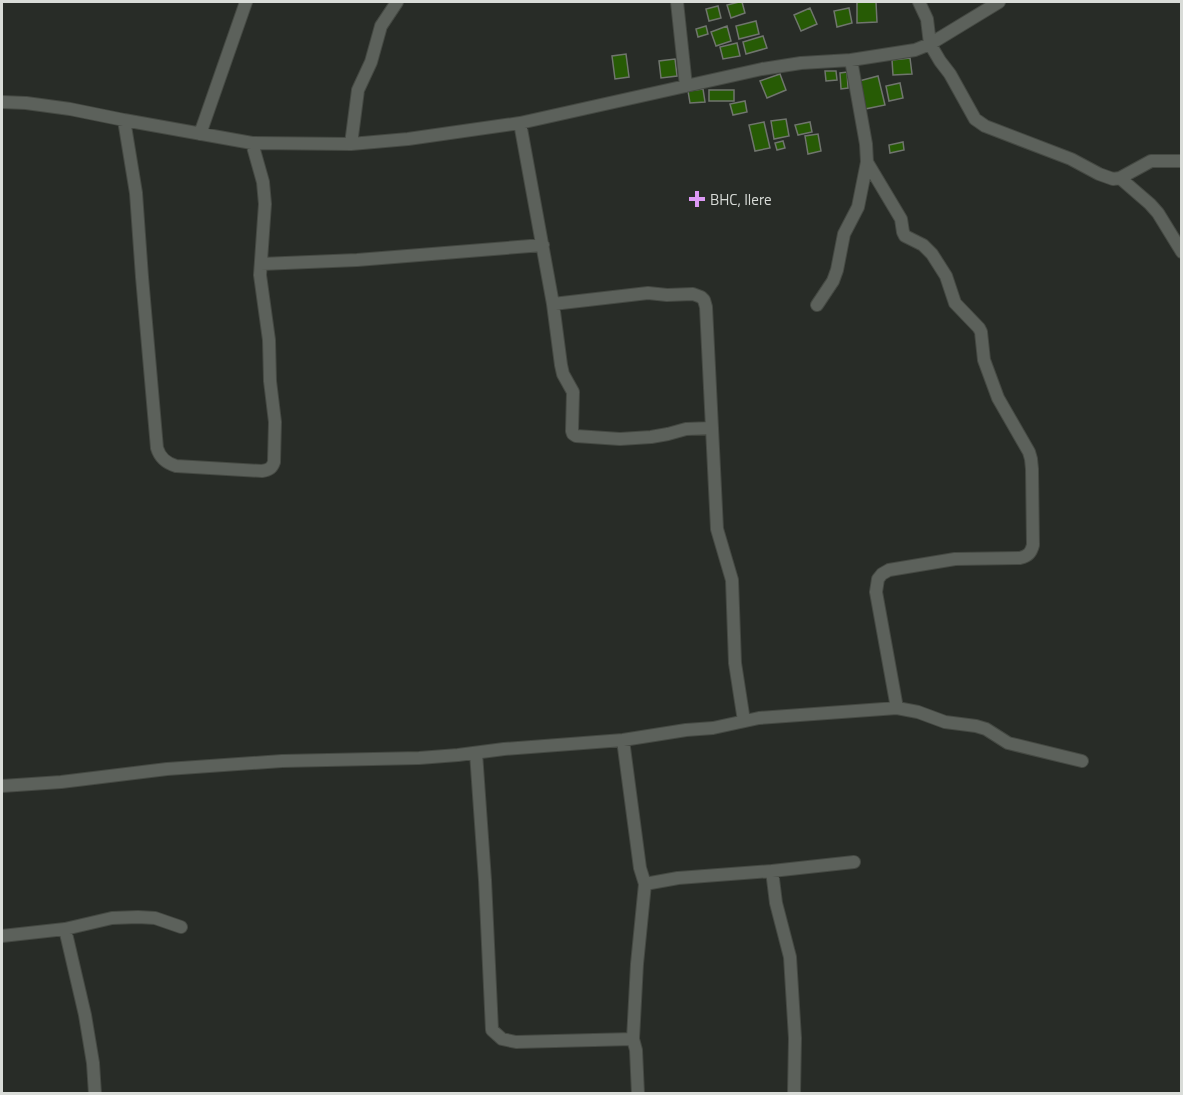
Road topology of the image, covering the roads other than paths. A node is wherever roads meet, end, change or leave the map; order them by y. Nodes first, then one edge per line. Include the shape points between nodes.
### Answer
1 (246, 2) edge
2 (397, 2) edge
3 (677, 2) edge
4 (919, 2) edge
5 (999, 2) edge
6 (930, 44) junction
7 (851, 60) junction
8 (686, 87) junction
9 (2, 102) edge
10 (124, 120) junction
11 (520, 123) junction
12 (200, 134) junction
13 (252, 143) junction
14 (351, 144) junction
15 (1182, 160) edge
16 (867, 162) junction
17 (1120, 178) junction
18 (543, 245) junction
19 (1182, 252) edge
20 (261, 264) junction
21 (553, 304) junction
22 (817, 305) dead end
23 (712, 428) junction
24 (897, 708) junction
25 (744, 721) junction
26 (623, 740) junction
27 (476, 753) junction
28 (1082, 761) dead end
29 (2, 786) edge
30 (854, 862) dead end
31 (772, 871) junction
32 (645, 884) junction
33 (181, 927) dead end
34 (65, 929) junction
35 (2, 936) edge
36 (633, 1039) junction
37 (95, 1094) edge
38 (638, 1094) edge
39 (794, 1094) edge

1 - 12 street
2 - 14 street via 381,26 358,90
3 - 8 street
4 - 6 street via 927,18
5 - 6 street
6 - 7 street
6 - 17 street via 975,119 1099,174
7 - 8 street via 762,69
7 - 16 street
8 - 11 street
9 - 10 street
10 - 12 street
10 - 20 street via 136,193 157,448 167,463 262,471 274,462 269,340
11 - 14 street
11 - 18 street
12 - 13 street
13 - 14 street
13 - 20 street via 264,204
15 - 17 street via 1151,161
16 - 22 street via 858,207 844,234 837,270
16 - 24 street via 901,219 905,236 932,254 956,303 979,328 991,381 1029,452 1032,469 1033,545 1026,556 954,559 907,566 889,570 878,579 876,592
17 - 19 street via 1158,213
18 - 20 street
18 - 21 street
21 - 23 street via 563,374 573,392 573,434 620,439
21 - 23 street via 634,293 701,297 706,307
23 - 25 street via 717,529 732,580 735,663
24 - 25 street
24 - 28 street via 987,729 1008,743
25 - 26 street
26 - 27 street
26 - 32 street
27 - 29 street via 282,761
27 - 36 street via 492,1030 501,1039 516,1042
30 - 31 street
31 - 32 street
31 - 39 street via 790,957
32 - 36 street
33 - 34 street via 138,917 112,918
34 - 35 street
34 - 37 street via 85,1015
36 - 38 street

